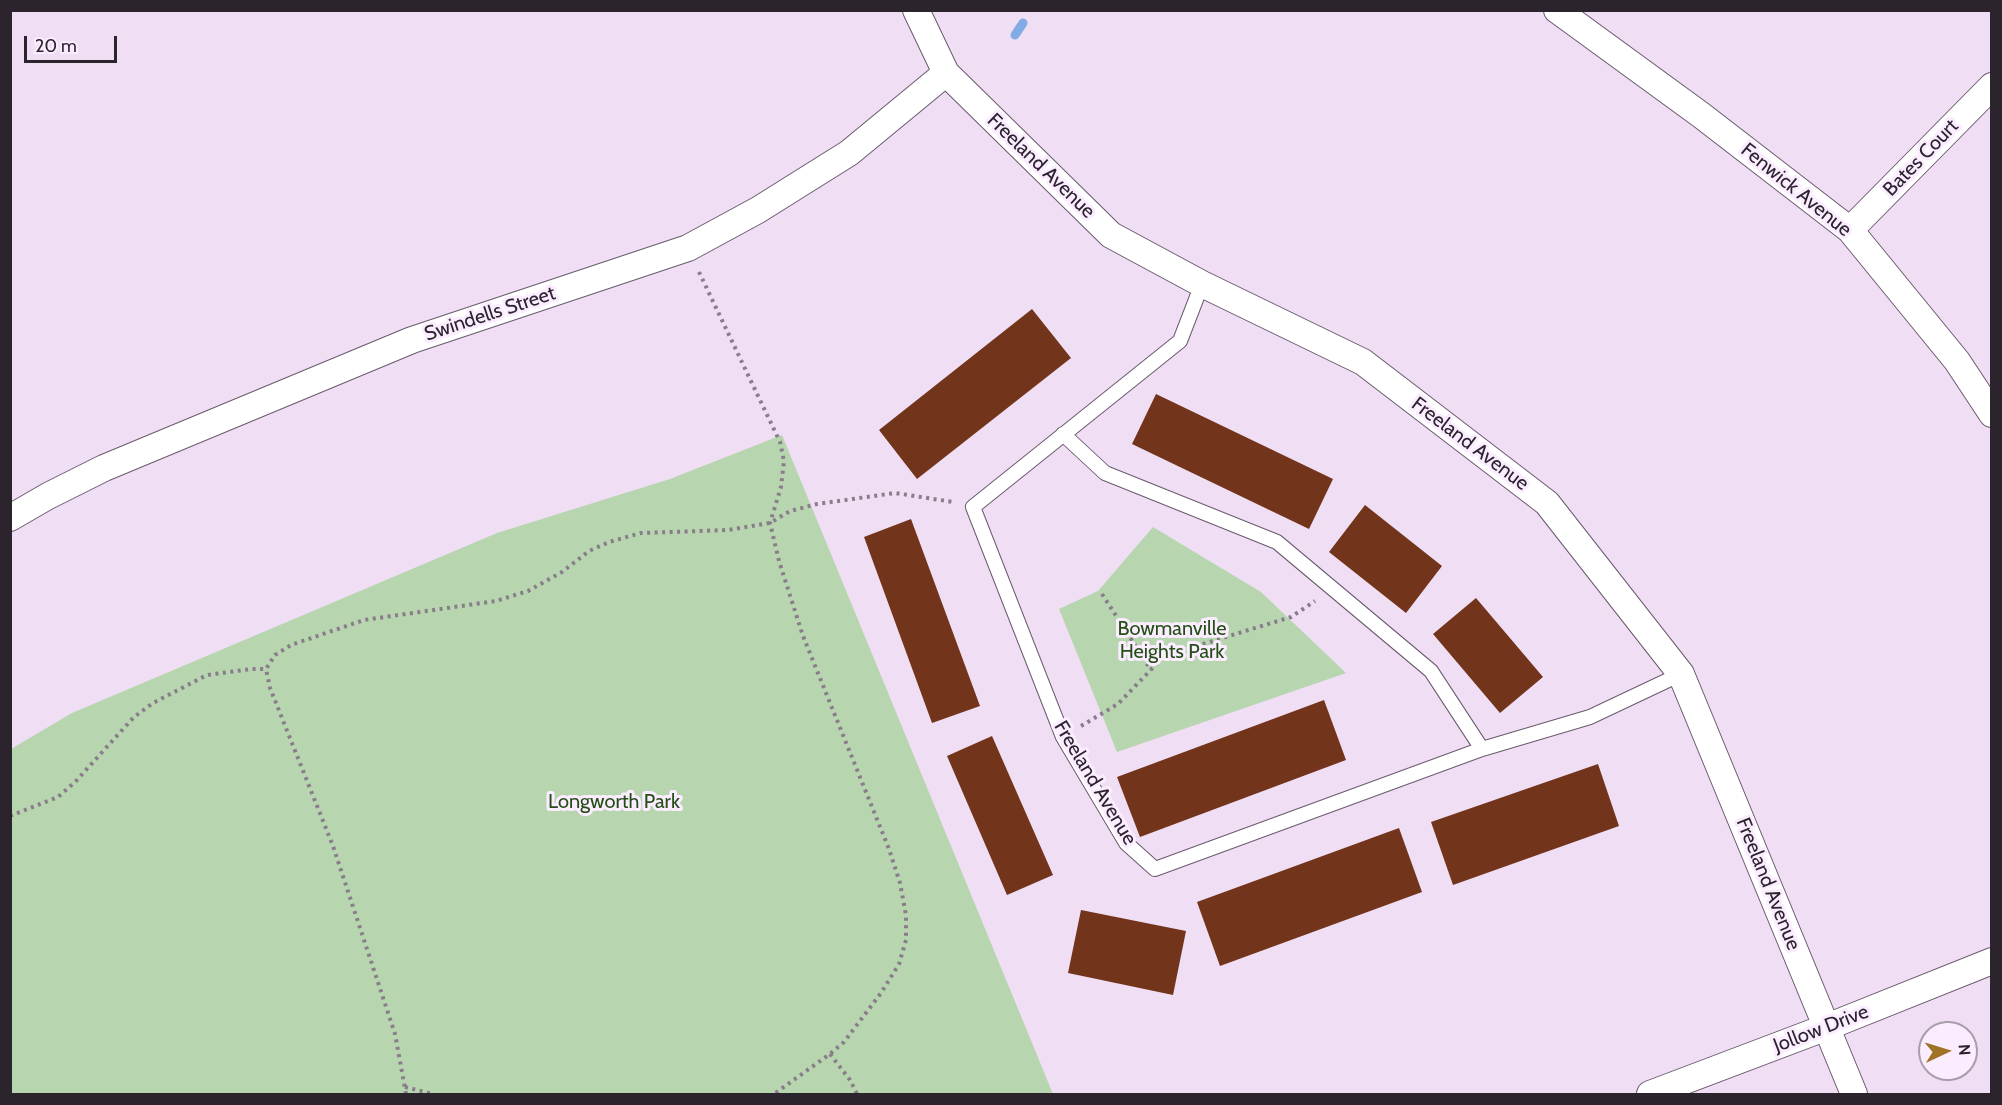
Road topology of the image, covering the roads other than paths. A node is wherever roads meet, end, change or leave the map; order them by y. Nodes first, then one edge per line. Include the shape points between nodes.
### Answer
1 (916, 10) edge
2 (1557, 10) edge
3 (946, 73) junction
4 (1992, 86) edge
5 (1850, 230) junction
6 (1202, 284) junction
7 (1992, 414) edge
8 (1063, 434) junction
9 (10, 518) edge
10 (1681, 674) junction
11 (1482, 748) junction
12 (1992, 961) edge
13 (1827, 1028) junction
14 (1650, 1095) edge
15 (1854, 1095) edge

1 - 3 street, Freeland Avenue
2 - 5 street, Fenwick Avenue
3 - 6 street, Freeland Avenue via 1112,235
3 - 9 street, Swindells Street via 849,153 688,248 412,340 104,468
4 - 5 street, Bates Court
5 - 7 street, Fenwick Avenue via 1957,361
6 - 8 lane via 1180,341
6 - 10 street, Freeland Avenue via 1363,362 1547,503
8 - 11 lane via 1105,473 1277,542 1431,671
8 - 11 lane, Freeland Avenue via 974,507 1063,737 1126,843 1155,869
10 - 11 lane, Freeland Avenue via 1590,717
10 - 13 street, Freeland Avenue
12 - 13 street, Jollow Drive
13 - 14 street, Jollow Drive
13 - 15 street, Freeland Avenue

